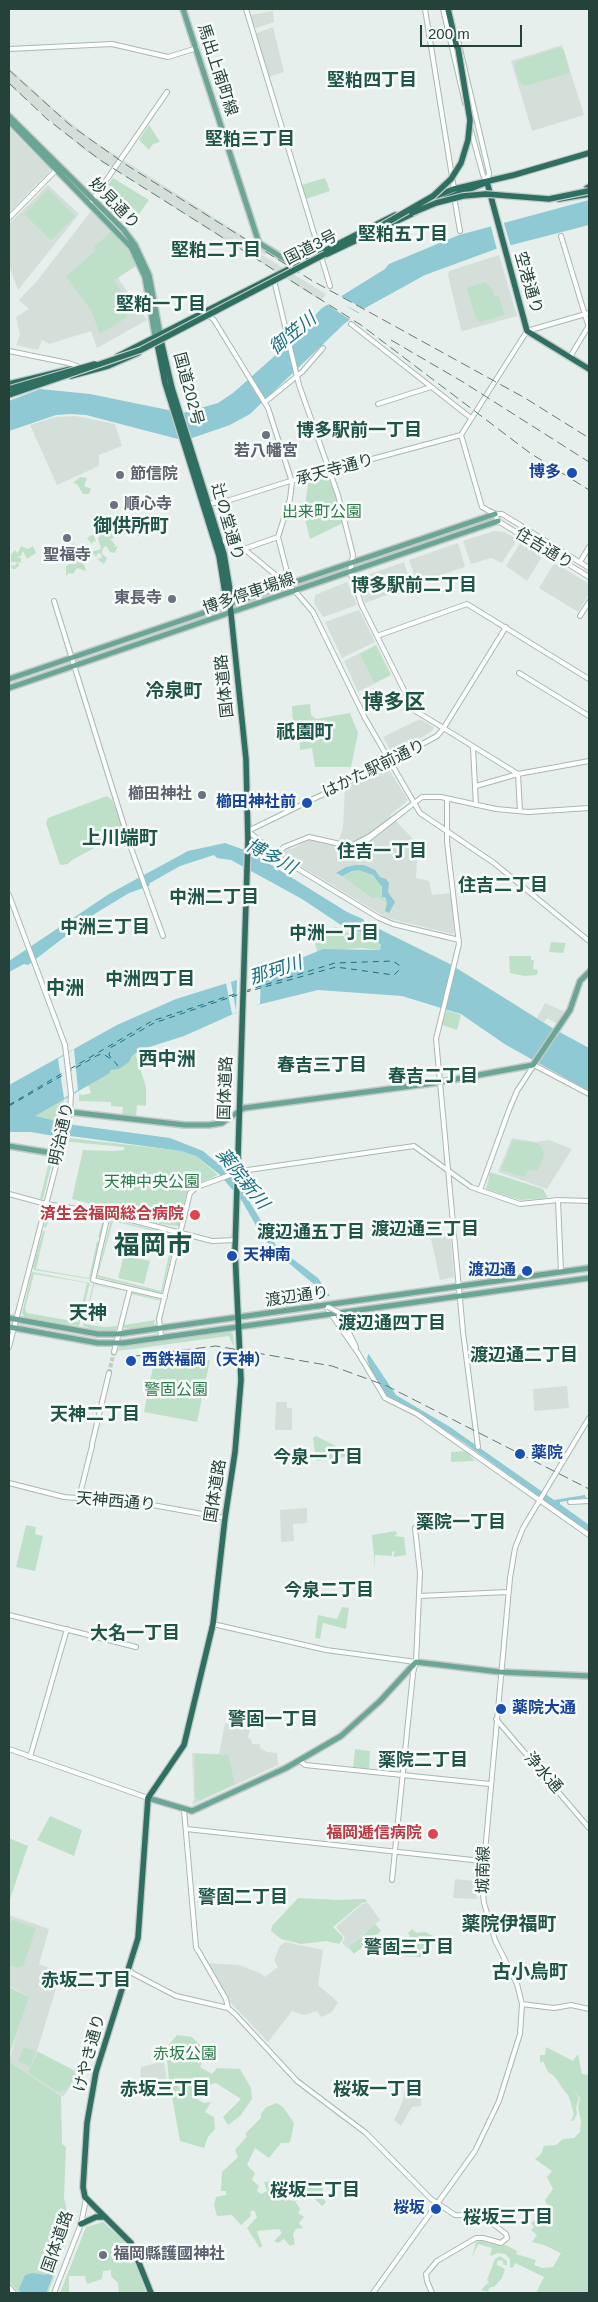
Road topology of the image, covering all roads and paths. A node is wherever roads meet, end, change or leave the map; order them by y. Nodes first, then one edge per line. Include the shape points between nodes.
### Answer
1 (184, 9) edge
2 (246, 9) edge
3 (425, 9) edge
4 (443, 9) edge
5 (449, 9) edge
6 (197, 48) junction
7 (9, 49) edge
8 (167, 92) dead end
9 (9, 116) edge
10 (9, 121) edge
11 (589, 153) edge
12 (58, 168) junction
13 (487, 182) junction
14 (589, 190) edge
15 (454, 191) junction
16 (92, 202) junction
17 (9, 218) edge
18 (377, 228) junction
19 (460, 231) dead end
20 (561, 236) dead end
21 (320, 255) junction
22 (294, 265) junction
23 (274, 279) junction
24 (330, 286) dead end
25 (589, 312) edge
26 (207, 313) junction
27 (584, 314) junction
28 (351, 324) dead end
29 (589, 328) edge
30 (527, 330) junction
31 (158, 335) junction
32 (159, 342) junction
33 (323, 348) dead end
34 (140, 350) junction
35 (9, 351) edge
36 (570, 357) junction
37 (78, 367) junction
38 (589, 369) edge
39 (92, 371) junction
40 (296, 376) junction
41 (9, 387) edge
42 (431, 387) junction
43 (9, 394) edge
44 (265, 402) junction
45 (378, 404) dead end
46 (471, 418) junction
47 (461, 436) junction
48 (189, 451) junction
49 (330, 472) junction
50 (292, 482) junction
51 (208, 504) junction
52 (494, 514) junction
53 (498, 521) junction
54 (278, 537) junction
55 (218, 543) junction
56 (589, 547) edge
57 (244, 549) junction
58 (353, 562) junction
59 (580, 562) junction
60 (589, 568) edge
61 (350, 572) junction
62 (589, 577) edge
63 (287, 585) junction
64 (294, 591) junction
65 (54, 601) dead end
66 (589, 602) edge
67 (229, 603) junction
68 (230, 614) junction
69 (580, 616) dead end
70 (506, 627) junction
71 (377, 636) junction
72 (72, 657) junction
73 (75, 666) junction
74 (519, 673) dead end
75 (9, 679) edge
76 (589, 679) edge
77 (9, 688) edge
78 (589, 716) edge
79 (444, 729) junction
80 (473, 748) junction
81 (589, 761) edge
82 (391, 762) junction
83 (518, 774) junction
84 (476, 786) junction
85 (447, 798) junction
86 (415, 803) junction
87 (476, 805) junction
88 (589, 808) edge
89 (520, 811) junction
90 (248, 831) junction
91 (447, 832) junction
92 (248, 841) junction
93 (258, 841) junction
94 (276, 855) junction
95 (9, 896) edge
96 (163, 936) dead end
97 (459, 940) junction
98 (589, 940) edge
99 (589, 972) edge
100 (535, 1064) junction
101 (440, 1082) junction
102 (589, 1094) edge
103 (239, 1111) junction
104 (70, 1112) junction
105 (9, 1146) edge
106 (58, 1154) junction
107 (238, 1172) junction
108 (448, 1172) junction
109 (480, 1190) junction
110 (9, 1194) edge
111 (558, 1200) junction
112 (589, 1201) edge
113 (46, 1204) junction
114 (108, 1214) junction
115 (180, 1232) junction
116 (236, 1240) junction
117 (589, 1268) edge
118 (561, 1272) junction
119 (589, 1278) edge
120 (458, 1286) junction
121 (130, 1289) junction
122 (459, 1295) junction
123 (165, 1297) junction
124 (327, 1306) junction
125 (335, 1312) junction
126 (237, 1317) junction
127 (9, 1318) edge
128 (16, 1320) junction
129 (238, 1326) junction
130 (11, 1327) edge
131 (160, 1328) junction
132 (118, 1334) junction
133 (161, 1336) junction
134 (116, 1343) junction
135 (9, 1348) edge
136 (114, 1352) tunnel mouth
137 (358, 1353) junction
138 (109, 1373) tunnel mouth
139 (589, 1418) edge
140 (582, 1430) junction
141 (589, 1430) edge
142 (478, 1447) dead end
143 (9, 1483) edge
144 (79, 1498) junction
145 (538, 1499) junction
146 (589, 1501) edge
147 (570, 1502) dead end
148 (225, 1518) junction
149 (415, 1528) dead end
150 (589, 1535) edge
151 (508, 1592) junction
152 (419, 1596) junction
153 (9, 1615) edge
154 (213, 1624) junction
155 (67, 1629) junction
156 (136, 1647) dead end
157 (416, 1662) junction
158 (500, 1672) junction
159 (589, 1676) edge
160 (496, 1719) junction
161 (9, 1749) edge
162 (30, 1757) junction
163 (299, 1760) junction
164 (402, 1775) junction
165 (490, 1784) junction
166 (148, 1798) junction
167 (184, 1810) junction
168 (186, 1828) junction
169 (589, 1828) edge
170 (395, 1851) junction
171 (482, 1861) junction
172 (392, 1880) dead end
173 (130, 1970) junction
174 (522, 2004) junction
175 (228, 2008) junction
176 (589, 2009) edge
177 (86, 2199) junction
178 (438, 2204) junction
179 (105, 2217) junction
180 (81, 2224) junction
181 (9, 2287) edge
182 (14, 2293) edge
183 (54, 2293) edge
184 (151, 2293) edge
185 (373, 2293) edge
186 (432, 2293) edge

1 - 6 main road, 馬出上南町線
2 - 21 street
3 - 15 street
4 - 13 street, 空港通り via 475,145
5 - 13 street, 空港通り via 489,173
5 - 18 highway, bridge via 469,120 468,140 461,162 450,179 432,196
6 - 7 street via 168,57 112,44
6 - 22 main road, 馬出上南町線 via 259,243
8 - 16 street
9 - 12 main road, 妙見通り
10 - 12 main road, 妙見通り
11 - 13 highway, 国道3号
12 - 16 main road, 妙見通り
12 - 17 street
13 - 15 highway, 国道3号
13 - 30 highway, 空港通り
14 - 18 highway, bridge via 549,199 486,194 463,196 436,203
14 - 18 highway, bridge via 548,196 485,191 462,194
15 - 19 street
15 - 21 highway, 国道3号
16 - 31 main road, 妙見通り via 126,233 142,258 149,275
18 - 34 highway, bridge
20 - 27 street
21 - 22 highway, 国道3号
21 - 23 highway, 国道3号
21 - 24 street
22 - 23 highway, 国道3号
23 - 26 highway, 国道3号
23 - 40 street
25 - 27 street
26 - 31 highway, 国道3号
26 - 32 highway, 国道3号
26 - 44 street
27 - 29 street
27 - 30 street
28 - 42 street
29 - 36 street
30 - 36 highway
30 - 46 street, 空港通り
31 - 32 highway, 国道202号
31 - 37 highway, 国道3号 via 117,356
32 - 39 highway, 国道3号 via 120,362
32 - 48 highway, 国道202号
33 - 40 street
34 - 41 highway, bridge
34 - 43 highway, bridge
35 - 37 street
36 - 38 highway
37 - 39 street
37 - 41 highway, 国道3号
39 - 43 highway, 国道3号
40 - 44 street
40 - 49 street
42 - 45 street
42 - 46 street
44 - 50 street
46 - 47 street, 空港通り
47 - 49 street, 承天寺通り
47 - 52 street via 482,507
48 - 51 highway, 辻の堂通り
48 - 55 highway, 辻の堂通り
49 - 50 street, 承天寺通り
49 - 58 street
50 - 51 street, 承天寺通り
50 - 54 street
51 - 55 highway, 辻の堂通り
52 - 53 street
52 - 58 main road, 博多停車場線
52 - 59 street, 住吉通り via 502,514
53 - 61 main road, 博多停車場線
53 - 62 street, 住吉通り
54 - 57 street
54 - 63 street via 288,576
55 - 57 street via 234,542
55 - 67 highway, 辻の堂通り
56 - 59 street
57 - 63 street
58 - 61 street
58 - 63 main road, 博多停車場線
59 - 60 street, 住吉通り
61 - 64 main road, 博多停車場線
61 - 71 street
63 - 64 street
63 - 67 main road, 博多停車場線
64 - 68 main road, 博多停車場線
64 - 82 street via 318,621 365,718
65 - 72 street
66 - 69 street
67 - 68 highway, 国体道路
67 - 72 main road, 博多停車場線
68 - 73 main road, 博多停車場線
68 - 90 highway, 国体道路 via 246,759
70 - 71 street via 467,604
70 - 76 street
70 - 79 street, はかた駅前通り
71 - 79 street via 414,710
72 - 73 street
72 - 75 main road, 博多停車場線
73 - 77 main road, 博多停車場線
73 - 96 street via 140,874
74 - 78 street
79 - 80 street
79 - 82 street, はかた駅前通り via 429,742
80 - 83 street
80 - 84 street
81 - 83 street
82 - 86 street
82 - 90 street, はかた駅前通り
83 - 84 street
83 - 89 street
84 - 87 street
85 - 86 street via 422,797
85 - 87 street
85 - 91 street
86 - 91 street via 420,813
86 - 94 street via 351,846 309,838 284,846
87 - 89 street
88 - 89 street
90 - 92 highway, 国体道路
90 - 93 street
91 - 97 street
91 - 98 street via 494,863
92 - 93 street
92 - 103 highway, 国体道路, bridge
93 - 94 street
94 - 97 street via 379,918
95 - 104 street, 明治通り via 66,1054
97 - 101 street via 436,1039
99 - 100 main road via 580,980 570,1010
100 - 101 main road
100 - 102 street
100 - 109 street via 508,1110
101 - 103 main road via 260,1105
101 - 108 street
103 - 104 main road via 222,1123 196,1126
103 - 107 highway, 国体道路
104 - 106 street, 明治通り
105 - 106 main road
106 - 113 street, 明治通り
107 - 108 street via 414,1146
107 - 115 street via 192,1190
107 - 116 highway, 国体道路
108 - 109 street
108 - 120 street
109 - 111 street via 520,1204
110 - 113 street
111 - 112 street
111 - 118 street
113 - 114 street
113 - 128 street, 明治通り
114 - 115 street
114 - 121 street via 93,1280
115 - 116 street via 212,1241
115 - 123 street
116 - 126 highway, 国体道路
117 - 118 main road, 渡辺通り
118 - 120 main road, 渡辺通り
119 - 122 main road, 渡辺通り
120 - 122 street
120 - 124 main road, 渡辺通り
121 - 123 street
121 - 132 street
122 - 125 main road, 渡辺通り
122 - 142 street
123 - 131 street
124 - 125 street, bridge
124 - 125 street
124 - 126 main road, 渡辺通り
125 - 129 main road, 渡辺通り
125 - 137 street
125 - 137 street, bridge via 353,1336
126 - 129 highway, 国体道路
126 - 131 main road, 渡辺通り
127 - 128 main road, 渡辺通り
128 - 130 street, 明治通り
128 - 132 main road, 渡辺通り via 98,1334
129 - 133 main road, 渡辺通り
129 - 148 highway, 国体道路 via 241,1380
130 - 134 main road, 渡辺通り via 98,1343
130 - 135 street, 明治通り
131 - 132 main road, 渡辺通り
131 - 133 street
132 - 134 street
133 - 134 main road, 渡辺通り
134 - 136 street
137 - 145 street via 385,1398 417,1414
138 - 144 street
139 - 140 street, 城南線
140 - 141 street
140 - 145 street, 城南線
143 - 144 street, 天神西通り
144 - 148 street, 天神西通り via 159,1506
145 - 150 street
145 - 151 street, 城南線 via 515,1548
146 - 147 street
148 - 154 highway, 国体道路
149 - 152 street
151 - 152 street
151 - 158 street, 城南線
152 - 157 street
153 - 155 street
154 - 157 street via 326,1650
154 - 166 highway, 国体道路 via 184,1746
155 - 156 street
155 - 162 street
157 - 158 main road
157 - 163 main road via 341,1736
157 - 164 street
158 - 159 main road
158 - 160 street, 城南線
160 - 165 street, 城南線
160 - 169 street, 浄水通
161 - 162 street
162 - 166 street
163 - 164 street via 305,1765
163 - 167 main road via 199,1809
164 - 165 street
164 - 170 street
165 - 171 street, 城南線
166 - 167 main road
166 - 173 highway, けやき通り via 138,1938
167 - 168 street
168 - 170 street
168 - 175 street via 196,1947
170 - 171 street
170 - 172 street
171 - 174 street, 城南線 via 484,1903 495,1940 517,1984
173 - 175 street via 176,1996
173 - 177 highway, けやき通り via 94,2082 87,2123 83,2187
174 - 176 street via 554,2008 571,2005
174 - 178 street, 城南線 via 520,2034 490,2123 475,2151
175 - 178 street via 298,2081 366,2133
177 - 179 highway
177 - 180 street, 国体道路
178 - 185 street, 城南線
178 - 186 street via 455,2215 481,2216 504,2232 507,2238 501,2243 476,2238 437,2261 426,2274
179 - 180 highway via 96,2217
179 - 184 highway via 125,2234 134,2248
180 - 183 street, 国体道路
181 - 182 street

